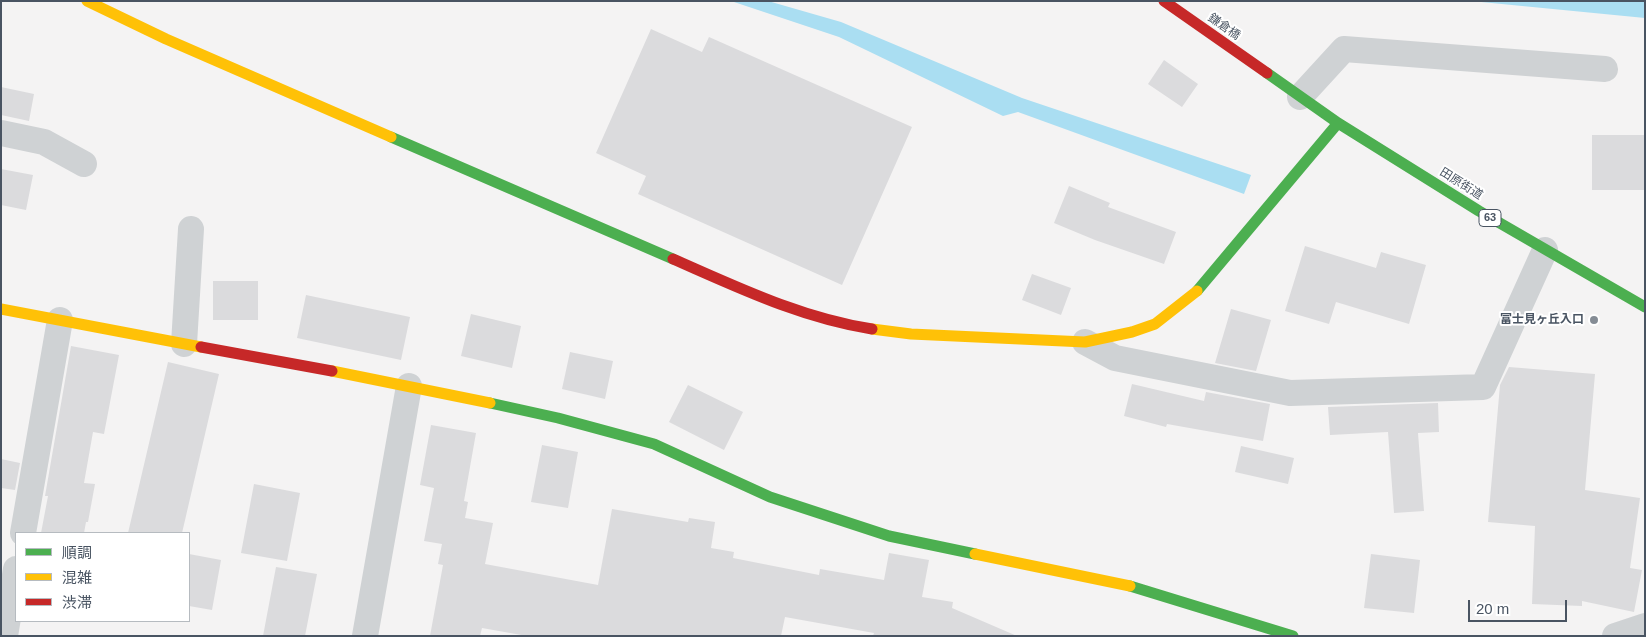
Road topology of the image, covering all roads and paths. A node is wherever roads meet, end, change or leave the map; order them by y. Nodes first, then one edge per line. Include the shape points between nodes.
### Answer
1 (86, 1) edge
2 (1164, 1) edge
3 (1606, 69) dead end
4 (1268, 75) joint
5 (1300, 97) junction
6 (1338, 123) junction
7 (1, 133) edge
8 (84, 164) dead end
9 (191, 229) dead end
10 (1545, 250) junction
11 (1645, 307) edge
12 (1, 309) edge
13 (60, 320) junction
14 (1085, 342) junction
15 (184, 344) junction
16 (409, 386) junction
17 (22, 532) edge
18 (15, 576) edge
19 (1645, 626) edge
20 (5, 636) edge
21 (365, 636) edge
22 (1294, 636) edge
23 (1615, 636) edge

1 - 14 street via 175,43 762,298 823,319 911,334
2 - 4 street, 鎌倉橋 / 63
3 - 5 street via 1344,50
4 - 5 street, 田原街道 / 63
5 - 6 street, 田原街道 / 63
6 - 10 street, 田原街道 / 63
6 - 14 street via 1194,295 1155,324
7 - 8 street via 44,142
9 - 15 street
10 - 11 street, 田原街道 / 63
10 - 14 street via 1483,387 1290,393 1115,358
12 - 13 street
13 - 15 street
13 - 17 street
15 - 16 street
16 - 21 street
16 - 22 street via 558,418 654,444 770,497 889,536 1135,587
18 - 20 street
19 - 23 street

